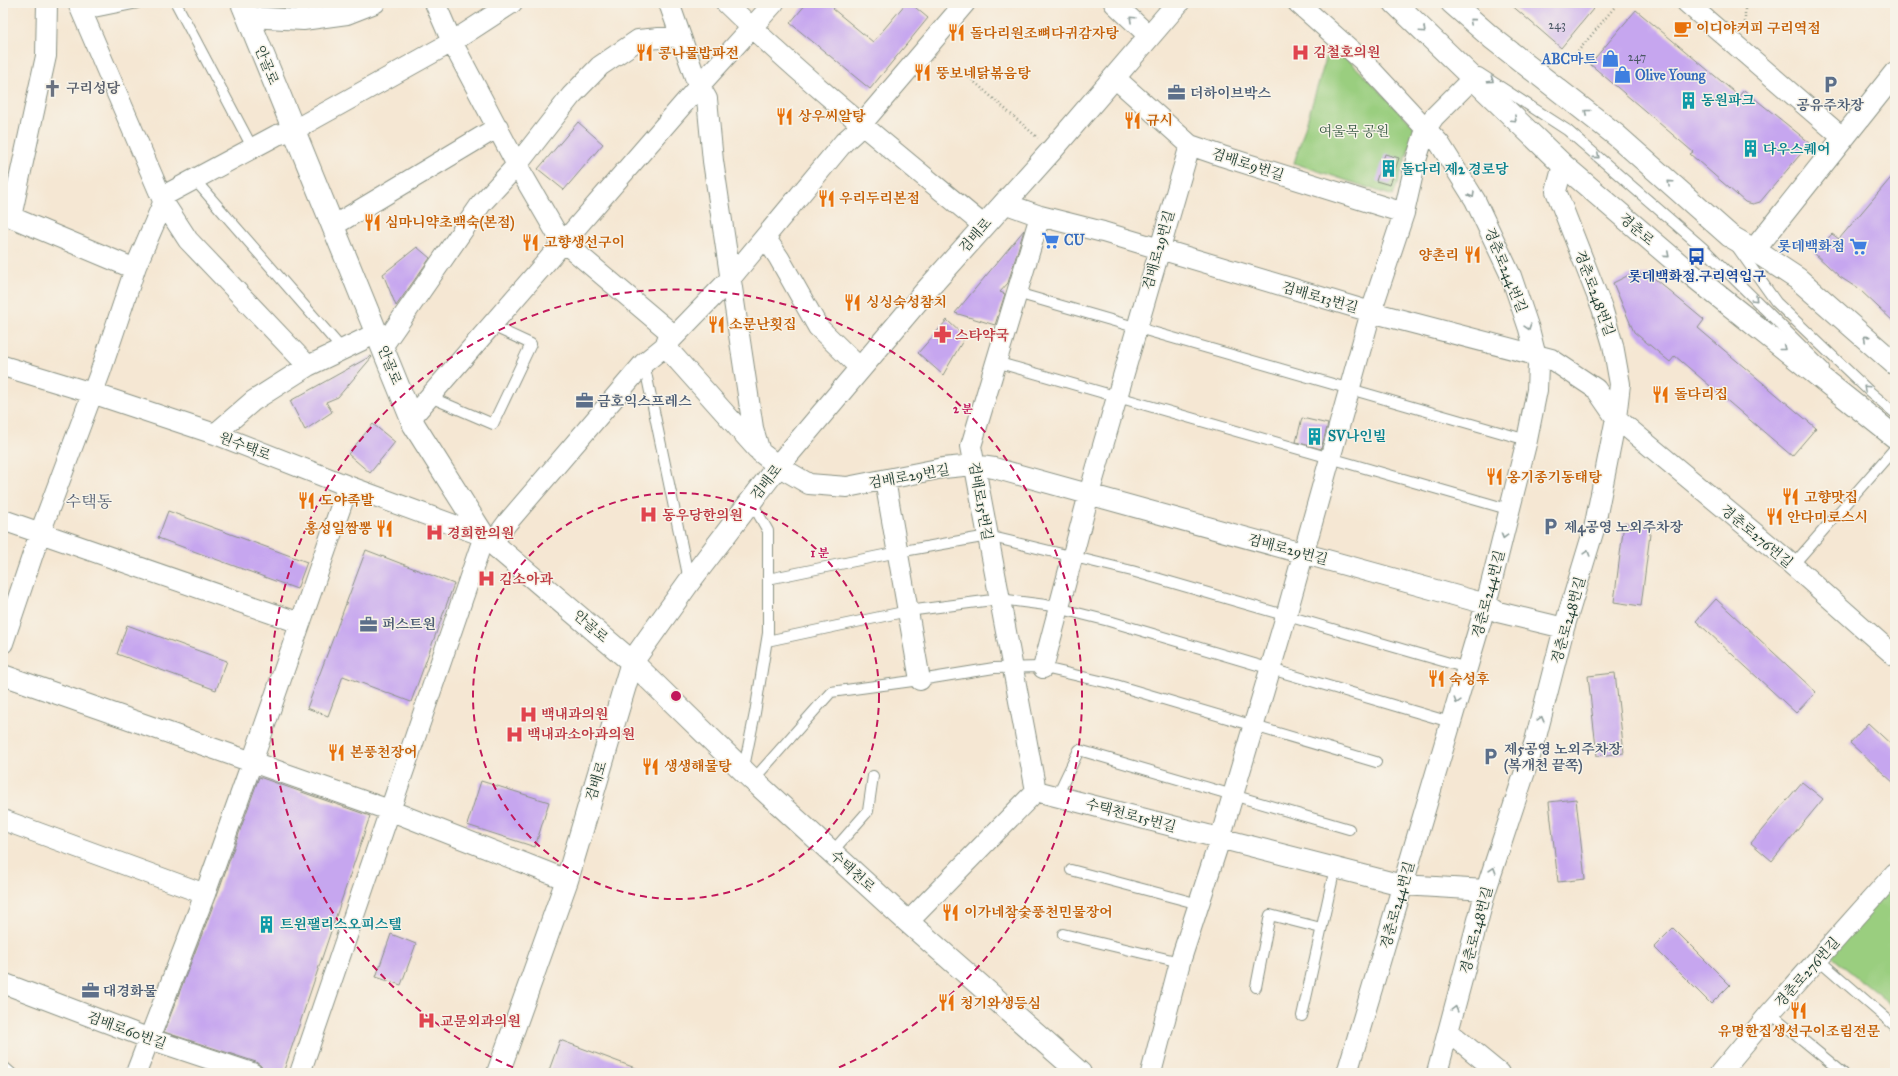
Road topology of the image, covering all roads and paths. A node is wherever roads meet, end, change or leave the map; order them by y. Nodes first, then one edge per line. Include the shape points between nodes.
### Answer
1 (47, 3) edge
2 (137, 3) edge
3 (176, 3) edge
4 (375, 3) edge
5 (435, 3) edge
6 (512, 3) edge
7 (669, 3) edge
8 (726, 3) edge
9 (774, 3) edge
10 (965, 3) edge
11 (1114, 3) edge
12 (1178, 3) edge
13 (1298, 3) edge
14 (1395, 3) edge
15 (1452, 3) edge
16 (1618, 3) edge
17 (1687, 3) edge
18 (1745, 3) edge
19 (81, 8) edge
20 (245, 10) edge
21 (752, 28) junction
22 (1745, 32) dead end
23 (680, 36) junction
24 (1149, 36) junction
25 (452, 42) junction
26 (1570, 60) dead end
27 (1457, 62) junction
28 (1895, 72) edge
29 (968, 77) dead end
30 (1114, 77) junction
31 (1472, 79) junction
32 (699, 86) junction
33 (862, 125) junction
34 (498, 128) junction
35 (1426, 129) junction
36 (294, 130) junction
37 (1843, 138) junction
38 (1190, 145) junction
39 (254, 149) junction
40 (1052, 150) junction
41 (517, 165) junction
42 (1564, 165) junction
43 (194, 179) junction
44 (164, 203) junction
45 (1004, 203) junction
46 (1404, 213) junction
47 (7, 215) edge
48 (1040, 216) junction
49 (983, 225) junction
50 (333, 226) junction
51 (1730, 236) junction
52 (765, 237) junction
53 (564, 243) junction
54 (1158, 248) junction
55 (1754, 250) junction
56 (135, 269) junction
57 (730, 278) junction
58 (1017, 293) junction
59 (1371, 312) junction
60 (492, 326) junction
61 (1136, 328) junction
62 (380, 340) junction
63 (665, 346) junction
64 (342, 349) junction
65 (1536, 355) junction
66 (644, 362) junction
67 (996, 362) junction
68 (1895, 364) edge
69 (3, 366) edge
70 (308, 366) junction
71 (860, 368) junction
72 (1349, 389) junction
73 (92, 393) junction
74 (430, 397) junction
75 (1117, 397) junction
76 (411, 418) junction
77 (1616, 418) junction
78 (1891, 426) edge
79 (215, 434) junction
80 (1527, 440) junction
81 (1895, 448) edge
82 (760, 452) junction
83 (1330, 459) junction
84 (974, 465) junction
85 (778, 466) junction
86 (885, 480) junction
87 (348, 486) junction
88 (1089, 494) junction
89 (751, 501) junction
90 (1511, 510) junction
91 (3, 520) edge
92 (40, 533) junction
93 (988, 536) junction
94 (489, 539) junction
95 (898, 552) junction
96 (1303, 553) junction
97 (1072, 556) junction
98 (1793, 565) junction
99 (768, 579) junction
100 (689, 582) junction
101 (1000, 599) junction
102 (1486, 604) junction
103 (1059, 608) junction
104 (908, 611) junction
105 (1286, 616) junction
106 (300, 623) junction
107 (1564, 628) junction
108 (767, 640) junction
109 (3, 644) edge
110 (1895, 656) edge
111 (632, 662) junction
112 (1043, 668) junction
113 (1270, 668) junction
114 (1467, 668) junction
115 (1014, 669) junction
116 (3, 675) edge
117 (920, 680) junction
118 (1450, 722) junction
119 (1253, 726) junction
120 (252, 762) junction
121 (1376, 762) dead end
122 (748, 776) junction
123 (873, 776) dead end
124 (1036, 791) junction
125 (1233, 794) junction
126 (1057, 796) junction
127 (389, 810) junction
128 (3, 820) edge
129 (1349, 829) dead end
130 (1220, 839) junction
131 (832, 852) junction
132 (1335, 868) junction
133 (1071, 870) dead end
134 (1895, 873) edge
135 (567, 880) junction
136 (1402, 885) junction
137 (1486, 890) junction
138 (205, 894) junction
139 (1199, 904) junction
140 (908, 922) junction
141 (1322, 928) junction
142 (1063, 934) dead end
143 (1819, 960) junction
144 (1180, 962) junction
145 (3, 983) edge
146 (1256, 987) dead end
147 (1770, 1013) junction
148 (1302, 1016) dead end
149 (1895, 1026) edge
150 (1449, 1032) junction
151 (150, 1039) junction
152 (3, 1066) edge
153 (1726, 1071) edge
154 (11, 1073) edge
155 (136, 1073) edge
156 (252, 1073) edge
157 (300, 1073) edge
158 (498, 1073) edge
159 (1080, 1073) edge
160 (1151, 1073) edge
161 (1347, 1073) edge
162 (1437, 1073) edge
163 (1499, 1073) edge
164 (1843, 1073) edge

1 - 47 street via 46,56
2 - 19 lane
3 - 39 lane
4 - 20 street via 347,14 303,20
5 - 25 street
6 - 25 street
7 - 23 street
8 - 21 street
9 - 21 street
10 - 33 street
24 -> 11 street
12 - 24 street, 검배로
13 - 35 street, 경춘로244번길 via 1362,60
14 -> 27 street, 경춘로
51 -> 15 street via 1616,135 1492,38
16 - 26 path
17 - 37 street
18 - 22 path
19 - 44 street
20 - 36 street, 안골로
21 - 32 street
21 - 33 street
23 - 32 street
23 - 41 street via 638,40 600,66 572,96
24 - 30 street, 검배로
25 - 34 street
25 - 36 street
27 - 31 street, 경춘로
27 -> 78 lane via 1483,75 1573,135 1703,248
28 - 37 street
29 - 40 path
30 - 38 street, 검배로9번길
30 - 40 street, 검배로
31 - 35 street via 1434,117
31 -> 42 street, 경춘로
32 - 53 street
32 - 57 street via 707,99
33 - 49 street
33 - 52 street via 844,142
34 - 41 street
34 - 50 street
35 - 46 street
35 -> 65 street, 경춘로244번길 via 1468,186 1482,214 1511,276
36 - 39 street via 277,135
36 - 50 street, 안골로
37 - 55 street
38 - 46 street, 검배로9번길
38 - 54 street, 검배로29번길
39 - 43 street
40 - 45 street, 검배로
41 - 53 street
41 - 62 street via 481,204
42 - 77 street, 경춘로248번길 via 1556,190 1602,308 1613,345 1620,384
42 -> 78 street, 경춘로 via 1686,271
43 - 44 street via 167,194
43 - 64 lane
44 - 56 street
44 - 70 street via 188,240
45 - 48 street, 검배로13번길
45 - 49 street, 검배로
46 - 59 street
47 - 56 street
48 - 54 street, 검배로13번길
48 - 58 street, 검배로15번길
49 - 71 street, 검배로
50 - 62 street, 안골로
51 - 55 street
78 -> 51 lane via 1868,391 1776,302
52 - 57 street
52 - 71 street via 818,327
53 - 60 street
53 - 63 street via 670,332
54 - 59 street, 검배로13번길
54 - 61 street, 검배로29번길
68 -> 55 street via 1798,279
56 - 73 street
57 - 63 street
57 - 82 street via 753,428
58 - 61 lane
58 - 67 street, 검배로15번길
59 - 65 street, 검배로13번길
59 - 72 street
60 - 74 street
60 - 74 lane via 531,344 492,424
61 - 72 lane
61 - 75 street, 검배로29번길
62 - 64 street
62 - 76 street, 안골로
63 - 66 street
63 - 82 street, 검배로29번길
64 - 70 street
65 - 77 street, 검배로13번길 via 1551,359 1596,389
65 - 80 street, 경춘로244번길 via 1537,390
66 - 94 street via 507,523
66 - 100 lane
67 - 75 lane
67 - 84 street, 검배로15번길 via 972,446
69 - 73 street, 원수택로
70 - 79 street via 253,401
71 - 85 street, 검배로
72 - 80 lane
72 - 83 street
73 - 79 street, 원수택로
73 - 92 street
74 - 76 street
75 - 83 lane
75 - 88 street, 검배로29번길
76 - 94 street, 안골로
77 - 98 street, 경춘로276번길
107 -> 77 street, 경춘로248번길 via 1594,529
79 - 87 street, 원수택로
80 - 90 street, 경춘로244번길
81 - 98 lane
82 - 85 street, 검배로29번길
83 - 90 lane
83 - 96 street
84 - 86 street, 검배로29번길 via 943,468
84 - 88 street, 검배로29번길
84 - 93 street, 검배로15번길
85 - 86 street, 검배로29번길 via 809,484 847,487
85 - 89 street, 검배로
86 - 95 street
87 - 94 street, 원수택로
87 - 106 street
88 - 96 street, 검배로29번길
88 - 97 street, 검배로29번길
89 - 99 lane via 768,531
89 - 100 street, 검배로
90 -> 102 street, 경춘로244번길
91 - 92 street
92 - 106 street
92 - 109 street
93 - 95 lane
93 - 97 lane
93 - 101 street, 검배로15번길
94 - 111 street, 안골로
94 - 127 street
95 - 99 lane
95 - 104 street
96 - 102 street, 검배로29번길
96 - 105 street
97 - 103 street, 검배로29번길
97 - 105 lane
98 - 110 street, 경춘로276번길
99 - 108 lane
100 - 111 street, 검배로
101 - 103 lane
101 - 104 lane
101 - 115 street, 검배로15번길
102 - 107 street, 검배로29번길 via 1498,612
102 - 114 street, 경춘로244번길
103 - 112 street, 검배로29번길
103 - 113 lane
104 - 108 lane
104 - 117 street
105 - 113 street
105 - 114 lane
106 - 120 street
137 -> 107 street, 경춘로248번길 via 1535,741
108 - 122 lane
111 - 122 street, 수택천로
111 - 135 street, 검배로
112 - 115 lane
112 - 119 lane via 1109,683
113 - 118 lane
113 - 119 street
114 -> 118 street, 경춘로244번길
115 - 117 lane via 994,668
115 - 124 street, 검배로15번길
116 - 120 street
117 - 122 lane via 831,692
118 - 136 street, 경춘로244번길
119 - 121 lane
119 - 125 street
120 - 127 street
120 - 138 street
122 - 131 street, 수택천로
123 - 131 lane via 868,811
124 - 126 street, 수택천로15번길
124 - 140 street
125 - 126 lane via 1079,750
125 - 129 lane
125 - 130 street
126 - 130 street, 수택천로15번길
127 - 135 street
127 - 157 street
128 - 138 street
130 - 132 street, 수택천로15번길
130 - 139 street
131 - 140 street, 수택천로
132 - 136 street, 수택천로15번길
132 - 141 lane
133 - 139 lane
134 - 143 street, 경춘로276번길
135 - 158 street, 검배로
136 - 137 street, 수택천로15번길
136 - 161 street, 경춘로244번길
150 -> 137 street, 경춘로248번길
138 - 151 street
139 - 144 street
140 - 159 street, 수택천로
141 - 146 lane via 1270,915
141 - 148 lane
142 - 144 lane
143 - 147 street, 경춘로276번길
143 - 149 lane
144 - 160 street
145 - 151 street, 검배로60번길
147 - 153 street, 경춘로276번길
147 - 164 lane
150 - 162 street, 경춘로248번길
150 - 163 street
151 - 155 street
151 - 156 street, 검배로60번길
152 - 154 lane

